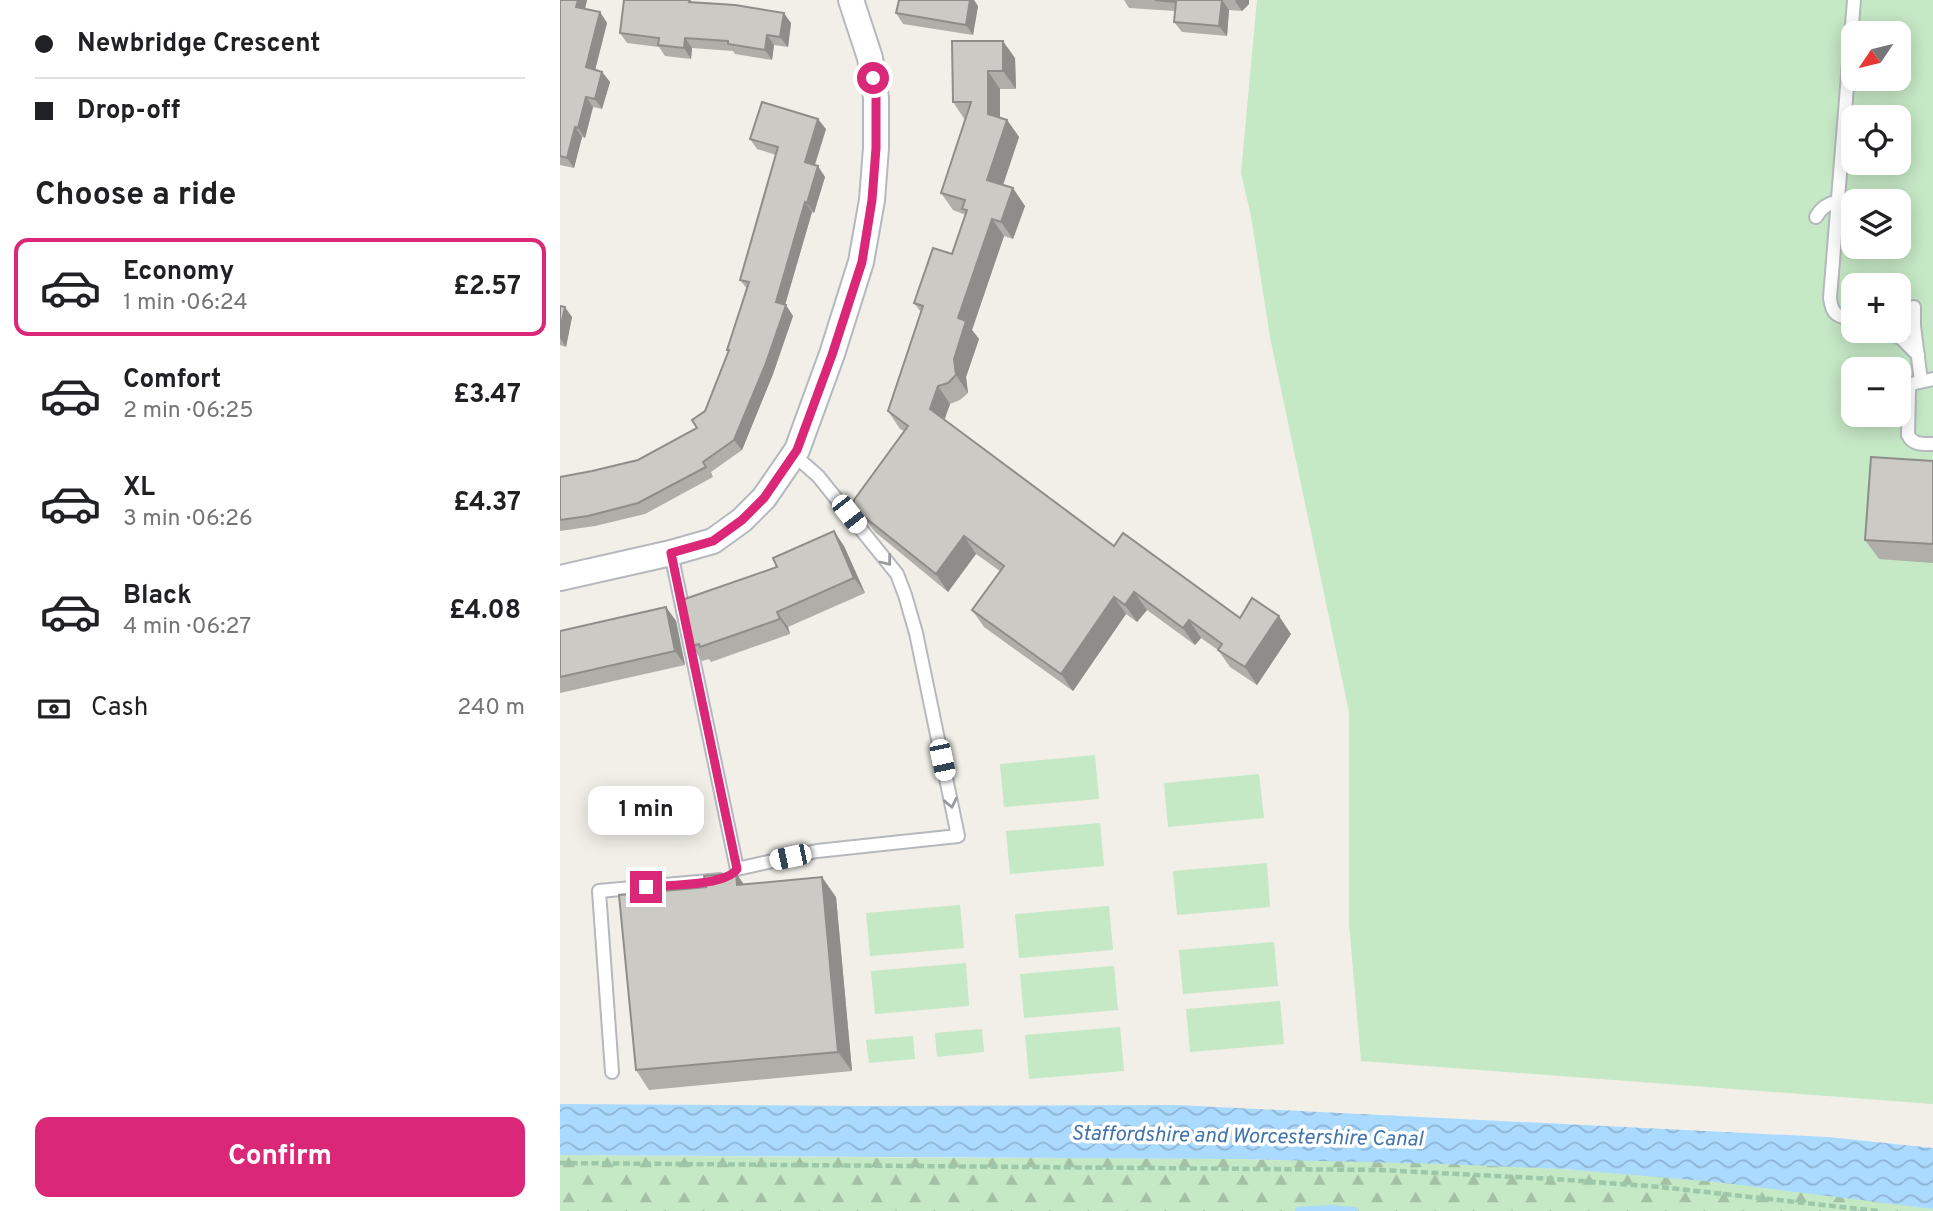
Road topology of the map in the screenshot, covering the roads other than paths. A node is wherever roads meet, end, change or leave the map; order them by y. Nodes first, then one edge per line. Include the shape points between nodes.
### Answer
1 (851, 0) edge
2 (1854, 0) edge
3 (1838, 201) junction
4 (1816, 217) dead end
5 (1914, 307) dead end
6 (1841, 316) edge
7 (1906, 343) edge
8 (1918, 355) junction
9 (1927, 380) edge
10 (1933, 444) edge
11 (794, 455) junction
12 (671, 553) junction
13 (560, 578) edge
14 (737, 869) junction
15 (612, 1072) dead end

1 - 11 street via 870,58 876,97 872,200 862,262
2 - 3 lane
3 - 4 lane via 1820,209
3 - 6 lane via 1830,298 1831,308
5 - 8 lane
7 - 8 lane
8 - 9 lane
9 - 10 lane via 1909,389 1908,435 1916,443
11 - 12 street via 742,520 713,541
11 -> 14 lane via 818,476 897,574 916,633 958,836 817,851
12 - 13 street
12 - 14 lane
14 - 15 lane via 717,881 598,891

